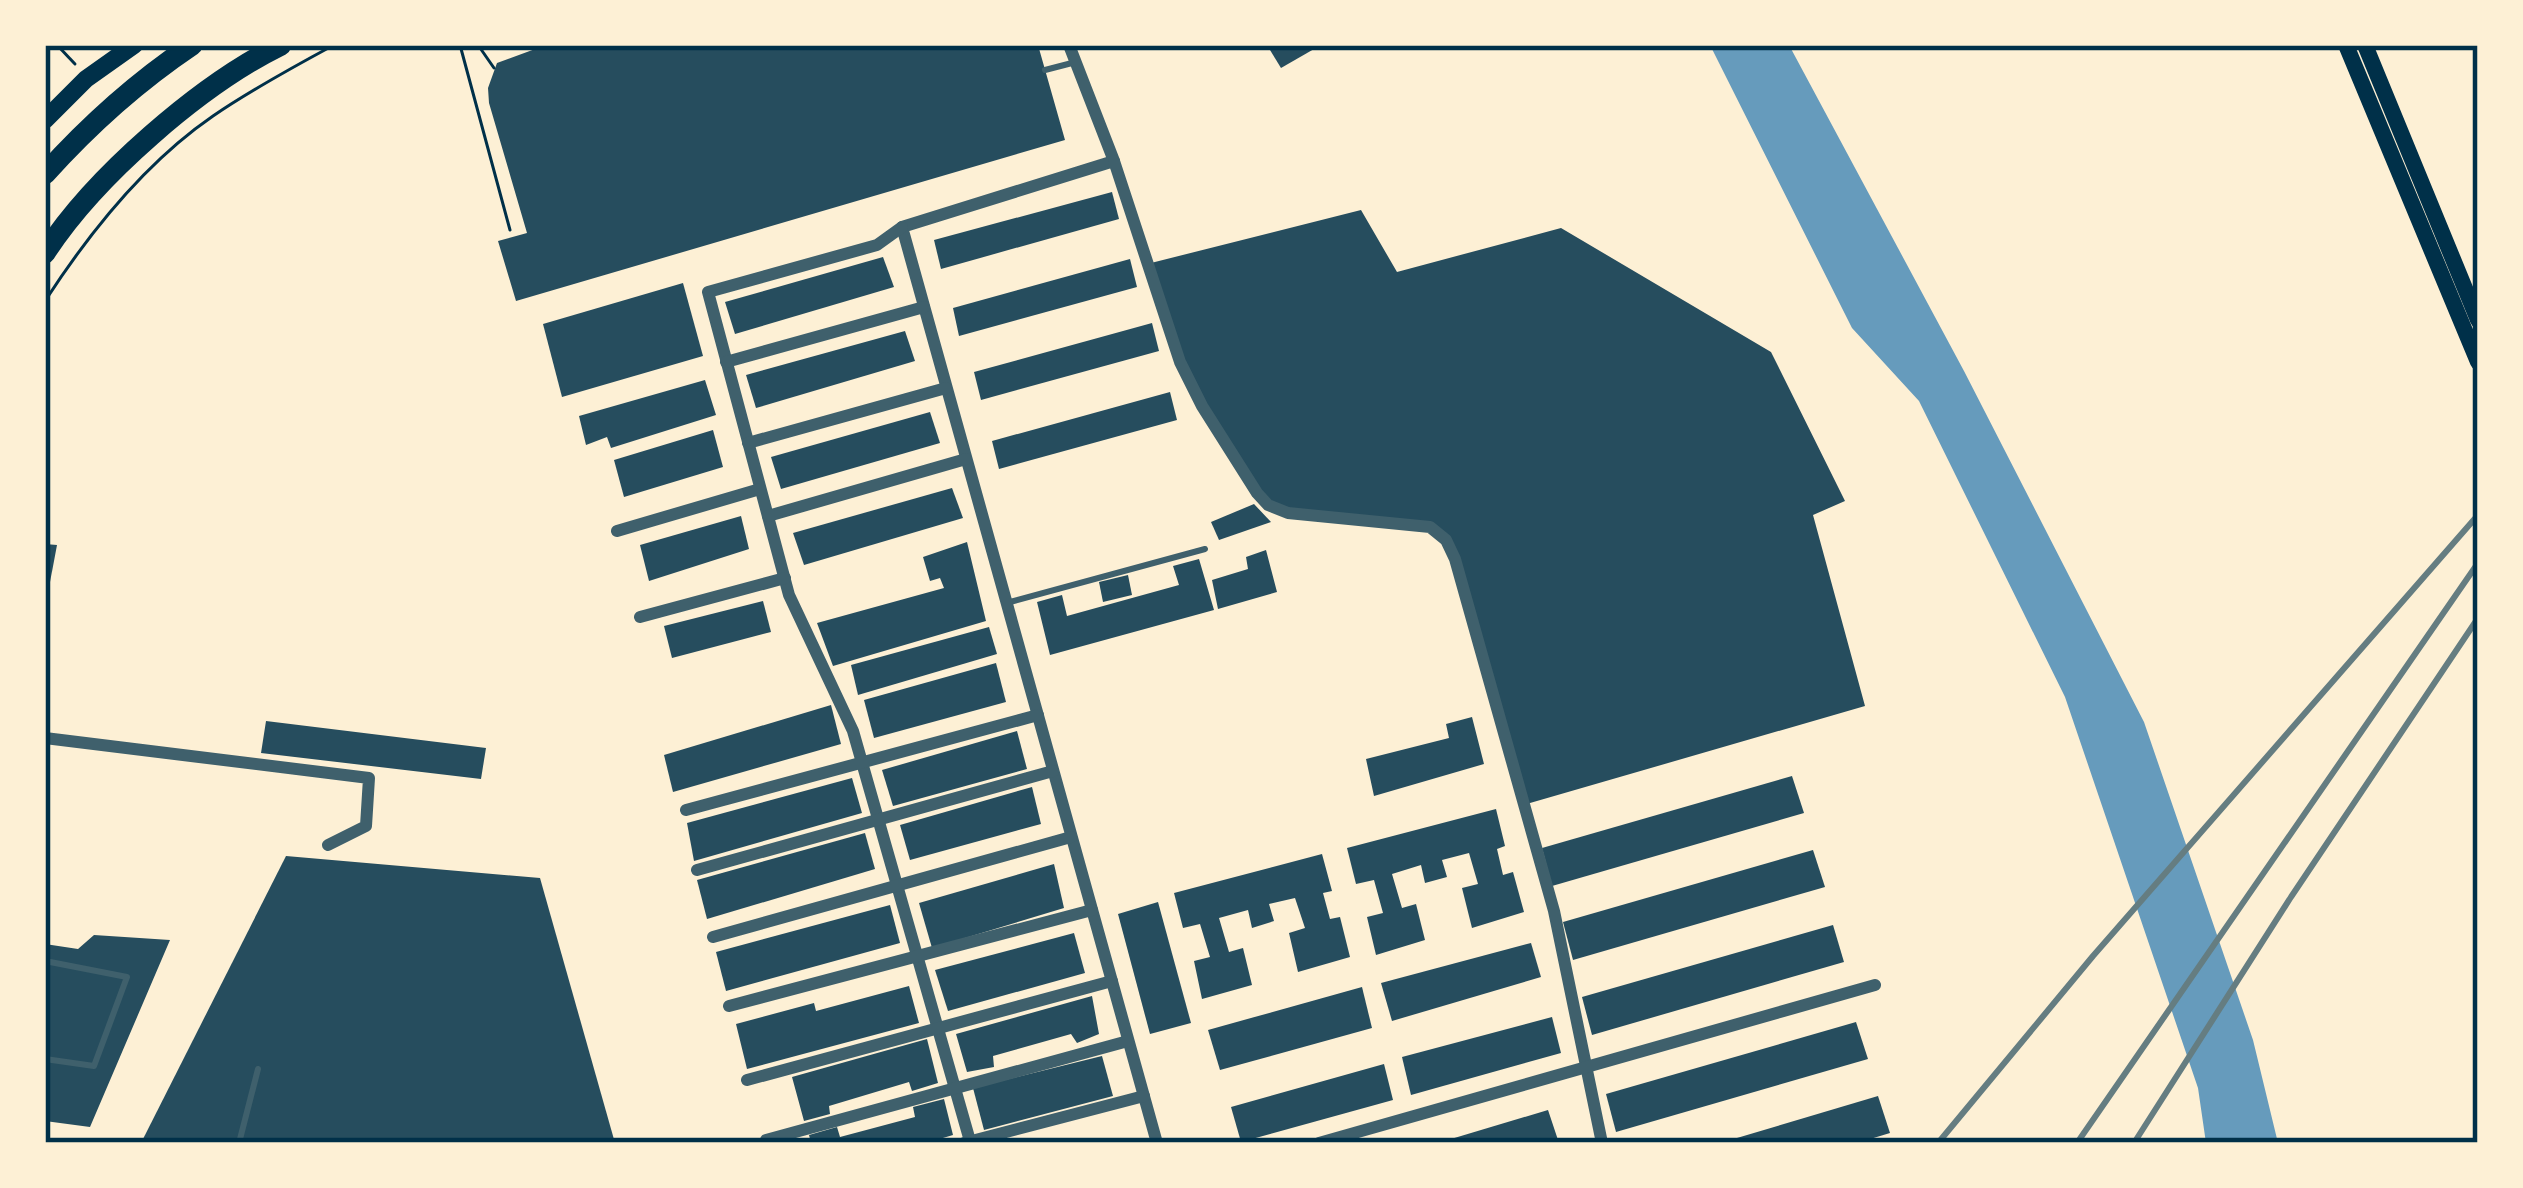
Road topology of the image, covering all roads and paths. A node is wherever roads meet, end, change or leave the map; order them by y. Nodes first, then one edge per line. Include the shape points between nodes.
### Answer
1 (57, 45) edge
2 (134, 45) edge
3 (192, 45) edge
4 (280, 45) edge
5 (334, 45) edge
6 (460, 45) edge
7 (478, 45) edge
8 (1069, 45) edge
9 (2346, 45) edge
10 (2365, 45) edge
11 (1076, 62) junction
12 (76, 66) dead end
13 (494, 68) dead end
14 (1045, 70) dead end
15 (45, 120) edge
16 (1114, 160) junction
17 (45, 174) edge
18 (902, 227) junction
19 (511, 230) dead end
20 (45, 253) edge
21 (45, 301) edge
22 (924, 307) junction
23 (2478, 320) edge
24 (726, 362) junction
25 (2478, 362) edge
26 (946, 388) junction
27 (748, 443) junction
28 (966, 459) junction
29 (760, 489) junction
30 (768, 516) junction
31 (617, 531) dead end
32 (1205, 549) dead end
33 (785, 578) junction
34 (1006, 603) junction
35 (640, 617) dead end
36 (1038, 716) junction
37 (45, 738) edge
38 (862, 763) junction
39 (1053, 771) junction
40 (686, 810) dead end
41 (879, 819) junction
42 (1071, 837) junction
43 (328, 844) dead end
44 (697, 870) dead end
45 (898, 886) junction
46 (1092, 910) junction
47 (713, 937) dead end
48 (919, 956) junction
49 (45, 961) edge
50 (1112, 981) junction
51 (1875, 985) dead end
52 (729, 1006) dead end
53 (938, 1026) junction
54 (1128, 1041) junction
55 (45, 1059) edge
56 (1585, 1068) junction
57 (258, 1069) dead end
58 (747, 1080) dead end
59 (955, 1086) junction
60 (1144, 1096) junction
61 (766, 1140) dead end
62 (967, 1142) edge
63 (239, 1143) edge
64 (1157, 1143) edge
65 (1319, 1143) edge
66 (1602, 1143) edge

1 - 12 path
2 - 15 main road
3 - 17 highway
4 - 20 highway via 140,146
5 - 21 path via 194,131 122,200
6 - 19 path
7 - 13 path
8 - 11 street
9 - 25 main road
10 - 23 main road
11 - 14 lane
11 - 16 street
16 - 18 street
16 - 56 street via 1180,362 1268,506 1430,527 1446,539 1554,911
18 - 22 street
18 - 24 street via 877,245 708,292
22 - 24 street
22 - 26 street
24 - 27 street
26 - 27 street
26 - 28 street
27 - 29 street
28 - 30 street
28 - 34 street
29 - 30 street
29 - 31 street
30 - 33 street
32 - 34 lane
33 - 35 street
33 - 38 street
34 - 36 street
36 - 38 street
36 - 39 street
37 - 43 street via 369,778 366,826
38 - 40 street
38 - 41 street
39 - 41 street
39 - 42 street
41 - 44 street
41 - 45 street
42 - 45 street
42 - 46 street
45 - 47 street
45 - 48 street
46 - 48 street
46 - 50 street
48 - 52 street
48 - 53 street
49 - 55 lane via 127,976 94,1066
50 - 53 street
50 - 54 street
51 - 56 street
53 - 58 street
53 - 59 street
54 - 59 street
54 - 60 street
56 - 65 street
56 - 66 street
57 - 63 lane
59 - 61 street
59 - 62 street
60 - 62 street
60 - 64 street

